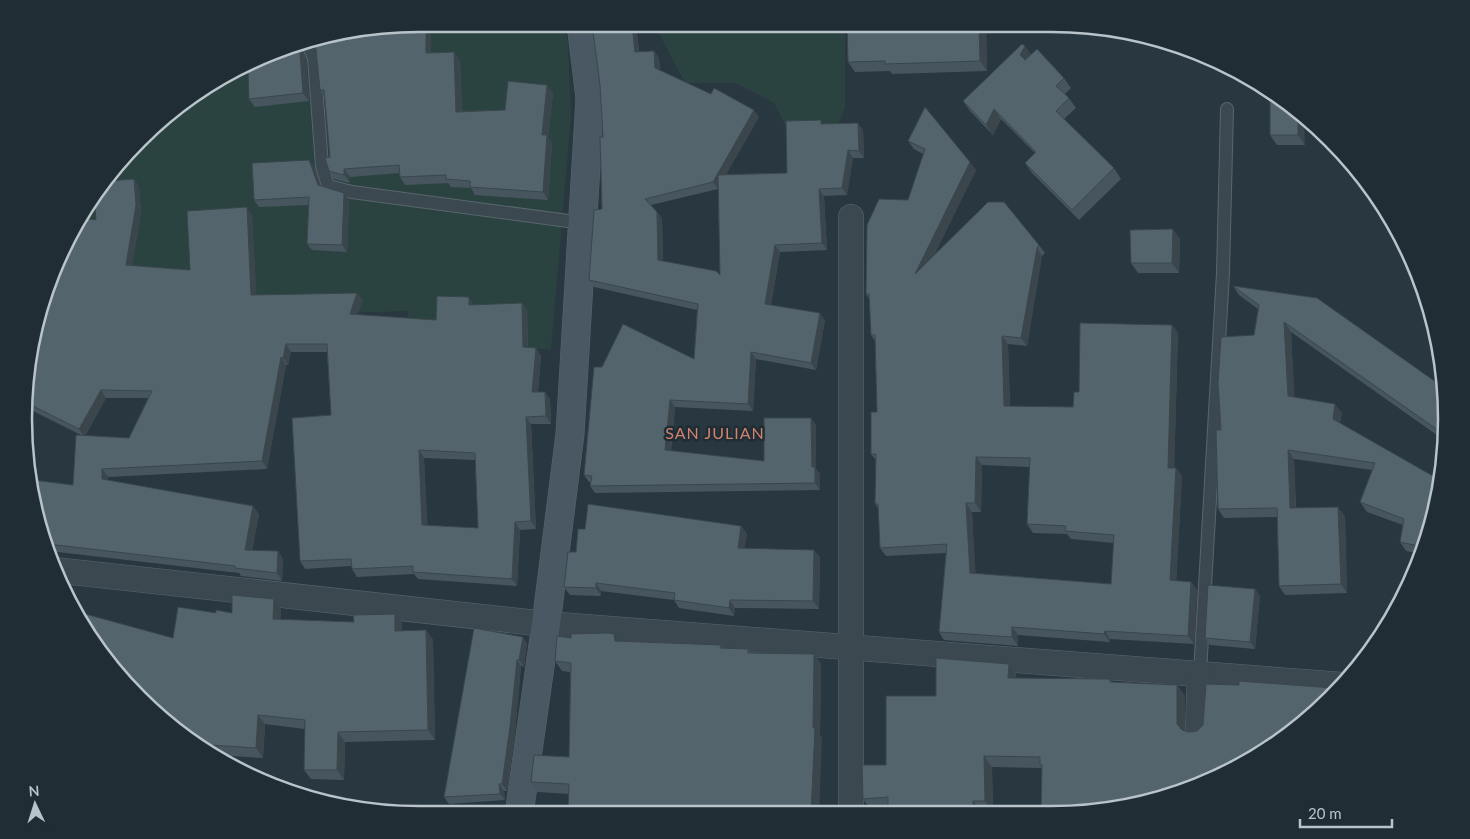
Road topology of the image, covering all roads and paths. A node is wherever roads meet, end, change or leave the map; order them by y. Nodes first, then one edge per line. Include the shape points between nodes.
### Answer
1 (582, 32) edge
2 (310, 49) edge
3 (1227, 109) dead end
4 (852, 217) dead end
5 (583, 223) junction
6 (63, 571) edge
7 (546, 624) junction
8 (852, 649) junction
9 (1200, 673) junction
10 (1332, 684) edge
11 (1198, 729) edge
12 (520, 806) edge
13 (851, 806) edge

1 - 5 street via 590,98
2 - 5 lane via 314,58 322,166 328,186
3 - 9 lane via 1223,272
4 - 8 street
5 - 7 street via 570,434
6 - 7 street
7 - 8 street
7 - 12 street
8 - 9 street
8 - 13 street
9 - 10 street
9 - 11 street

